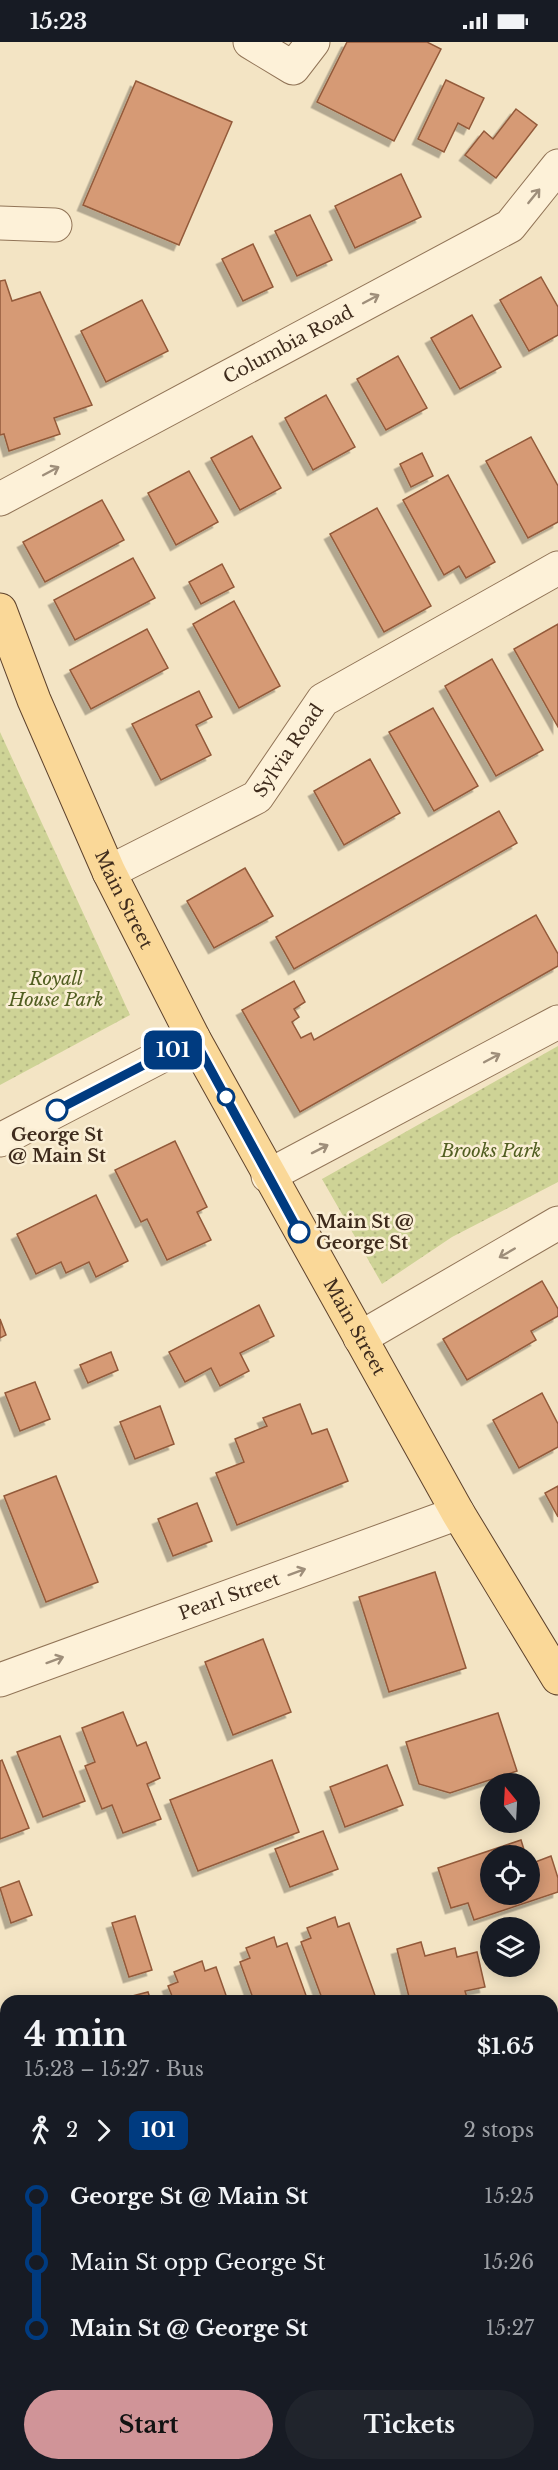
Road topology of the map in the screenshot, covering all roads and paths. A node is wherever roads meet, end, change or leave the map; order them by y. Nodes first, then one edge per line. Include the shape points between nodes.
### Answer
1 (250, 42) edge
2 (313, 42) edge
3 (558, 166) edge
4 (0, 223) edge
5 (55, 225) dead end
6 (0, 499) edge
7 (558, 568) edge
8 (0, 610) edge
9 (109, 872) junction
10 (558, 1022) edge
11 (194, 1039) junction
12 (0, 1140) edge
13 (268, 1176) junction
14 (558, 1224) edge
15 (360, 1338) junction
16 (458, 1513) junction
17 (558, 1678) edge
18 (0, 1680) edge

1 - 2 street via 293,68
6 -> 3 street, Columbia Road via 510,226
4 - 5 street
7 - 9 street, Sylvia Road via 324,700 257,797
8 - 9 main road, Main Street via 34,700
9 - 11 main road, Main Street
13 -> 10 street
11 - 12 street
11 - 13 main road, Main Street
13 - 15 main road, Main Street
14 -> 15 street
15 - 16 main road, Main Street
16 - 17 main road, Main Street
18 -> 16 street, Pearl Street

